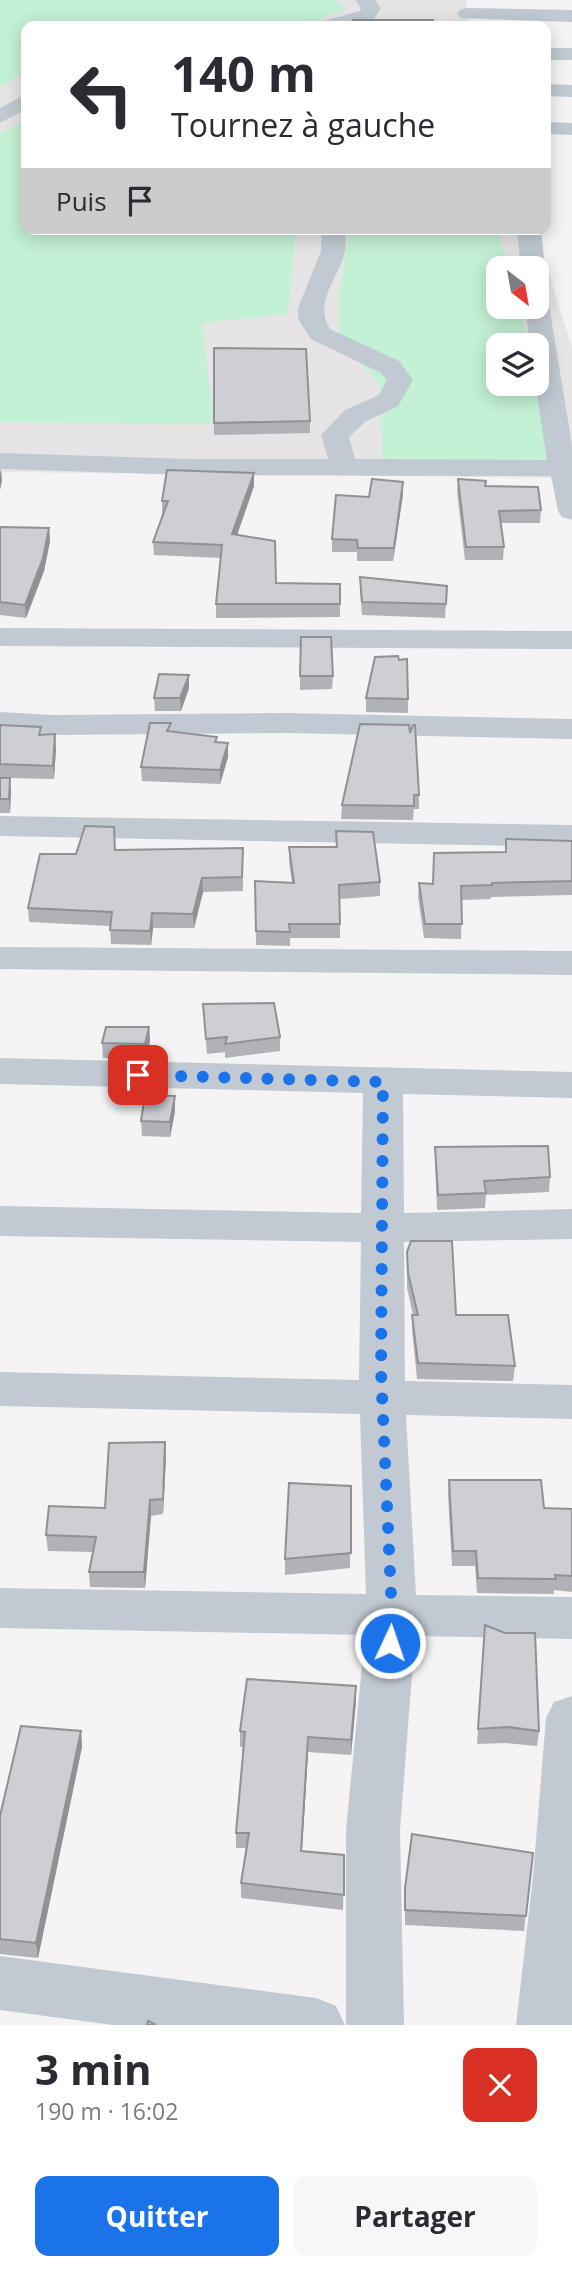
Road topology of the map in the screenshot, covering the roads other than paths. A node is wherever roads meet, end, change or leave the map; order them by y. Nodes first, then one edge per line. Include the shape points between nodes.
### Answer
1 (365, 0) edge
2 (467, 13) edge
3 (572, 16) edge
4 (345, 21) edge
5 (551, 54) edge
6 (572, 54) edge
7 (551, 90) edge
8 (572, 91) edge
9 (21, 103) edge
10 (0, 117) edge
11 (551, 128) edge
12 (572, 129) edge
13 (333, 235) edge
14 (530, 235) edge
15 (532, 256) edge
16 (539, 319) edge
17 (0, 461) edge
18 (344, 468) junction
19 (565, 468) junction
20 (572, 511) edge
21 (0, 637) edge
22 (572, 640) edge
23 (0, 722) edge
24 (572, 729) edge
25 (0, 826) edge
26 (572, 836) edge
27 (0, 958) edge
28 (572, 963) edge
29 (0, 1071) edge
30 (383, 1082) junction
31 (572, 1085) edge
32 (0, 1221) edge
33 (572, 1224) edge
34 (382, 1228) junction
35 (0, 1388) edge
36 (382, 1397) junction
37 (572, 1402) edge
38 (0, 1608) edge
39 (392, 1616) junction
40 (572, 1618) edge
41 (572, 1718) edge
42 (0, 1983) edge
43 (316, 2025) edge
44 (375, 2025) edge
45 (545, 2025) edge

1 - 4 street via 371,8 367,15
2 - 3 street
5 - 6 street
7 - 8 street
9 - 10 street
11 - 12 street
13 - 18 street via 332,251 310,308 311,319 320,334 390,367 400,380 389,400 355,416 335,435
14 - 15 street
16 - 19 street
17 - 18 street
18 - 19 street
19 - 20 street
21 - 22 street
23 - 24 street
25 - 26 street
27 - 28 street
29 - 30 street
30 - 31 street
30 - 34 street
32 - 34 street
33 - 34 street
34 - 36 street
35 - 36 street
36 - 37 street
36 - 39 street
38 - 39 street
39 - 40 street
39 - 44 street via 373,1830
41 - 45 street
42 - 43 street

